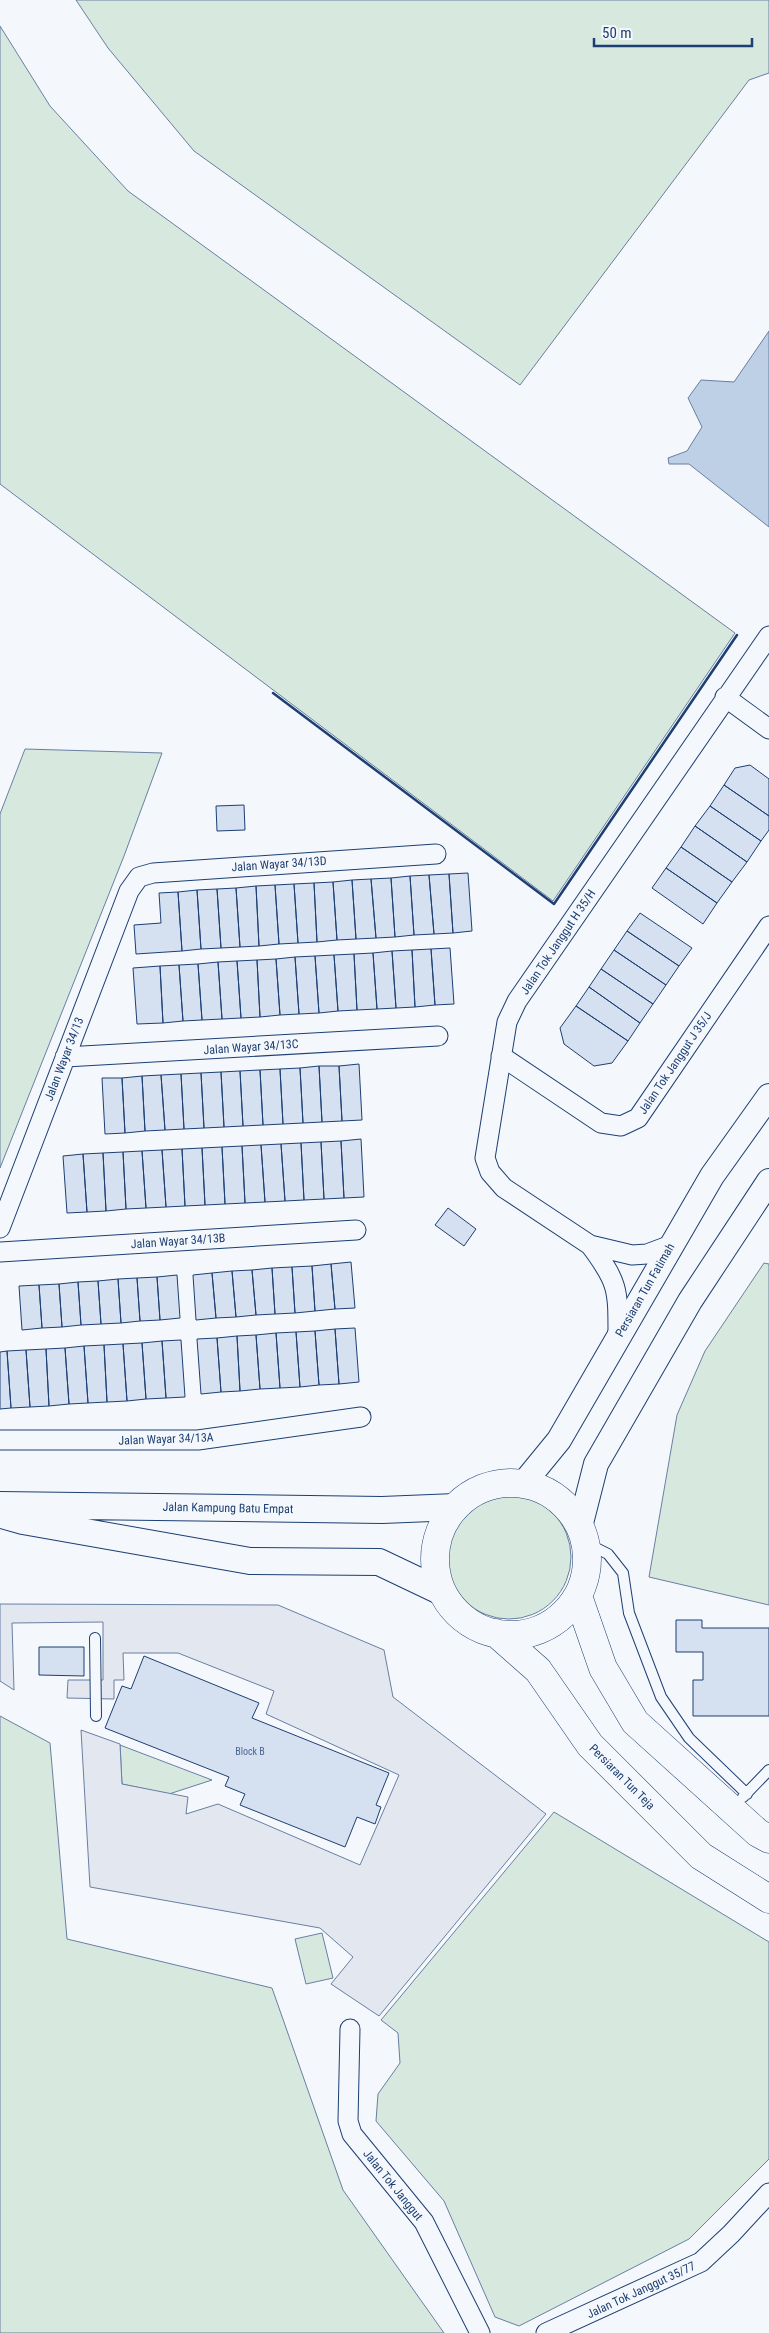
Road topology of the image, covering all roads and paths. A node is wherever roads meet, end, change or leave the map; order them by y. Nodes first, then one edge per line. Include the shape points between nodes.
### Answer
1 (769, 636) edge
2 (725, 697) junction
3 (769, 729) edge
4 (436, 854) dead end
5 (129, 891) joint
6 (769, 926) edge
7 (438, 1036) dead end
8 (501, 1056) junction
9 (65, 1057) junction
10 (769, 1096) edge
11 (769, 1181) edge
12 (0, 1228) edge
13 (356, 1230) dead end
14 (590, 1245) junction
15 (671, 1245) junction
16 (0, 1252) edge
17 (618, 1334) junction
18 (361, 1417) dead end
19 (0, 1440) edge
20 (523, 1484) junction
21 (0, 1505) edge
22 (456, 1507) junction
23 (0, 1515) edge
24 (583, 1535) junction
25 (442, 1592) junction
26 (578, 1596) junction
27 (496, 1634) junction
28 (94, 1638) dead end
29 (96, 1716) dead end
30 (769, 1770) edge
31 (739, 1801) junction
32 (769, 1839) edge
33 (769, 1899) edge
34 (350, 2028) dead end
35 (769, 2193) edge
36 (480, 2333) edge
37 (546, 2333) edge

1 - 2 street, Jalan Tok Janggut H 35/H
2 - 3 street
2 - 8 street, Jalan Tok Janggut H 35/H via 517,1001 507,1022
4 - 5 street, Jalan Wayar 34/13D via 153,873 139,877
5 - 9 street, Jalan Wayar 34/13
6 - 8 street, Jalan Tok Janggut J 35/J via 638,1118 620,1126 601,1123
7 - 9 street, Jalan Wayar 34/13C
8 - 14 street, Jalan Tok Janggut H 35/H via 486,1158 490,1172 504,1188
9 - 12 street, Jalan Wayar 34/13
10 - 15 street, Persiaran Tun Fatimah via 712,1176
11 - 24 street via 690,1301 596,1464
13 - 16 street, Jalan Wayar 34/13B
14 - 15 street via 632,1255 647,1254
14 - 17 street via 609,1270 614,1284 618,1297
15 - 17 street, Persiaran Tun Fatimah
17 - 20 street, Persiaran Tun Fatimah via 559,1440
18 - 19 street, Jalan Wayar 34/13A via 198,1440
20 - 22 main road via 494,1486 473,1494
20 - 24 main road via 538,1488 561,1502
21 - 22 main road, Jalan Kampung Batu Empat via 382,1510
22 - 25 main road via 443,1525 436,1547 436,1570
23 - 25 main road via 250,1561 379,1562
24 - 26 main road via 587,1570
24 - 31 lane via 608,1554 623,1573 629,1612 661,1697
25 - 27 main road via 456,1611 474,1626
26 - 27 main road via 561,1616 542,1629
26 - 31 main road via 603,1668 635,1722
27 - 33 main road, Persiaran Tun Teja via 538,1670 590,1745 701,1856
28 - 29 lane
30 - 31 lane
31 - 32 main road via 758,1833
34 - 36 street, Jalan Tok Janggut via 348,2122 352,2134 424,2222
35 - 37 street, Jalan Tok Janggut 35/77 via 701,2262

